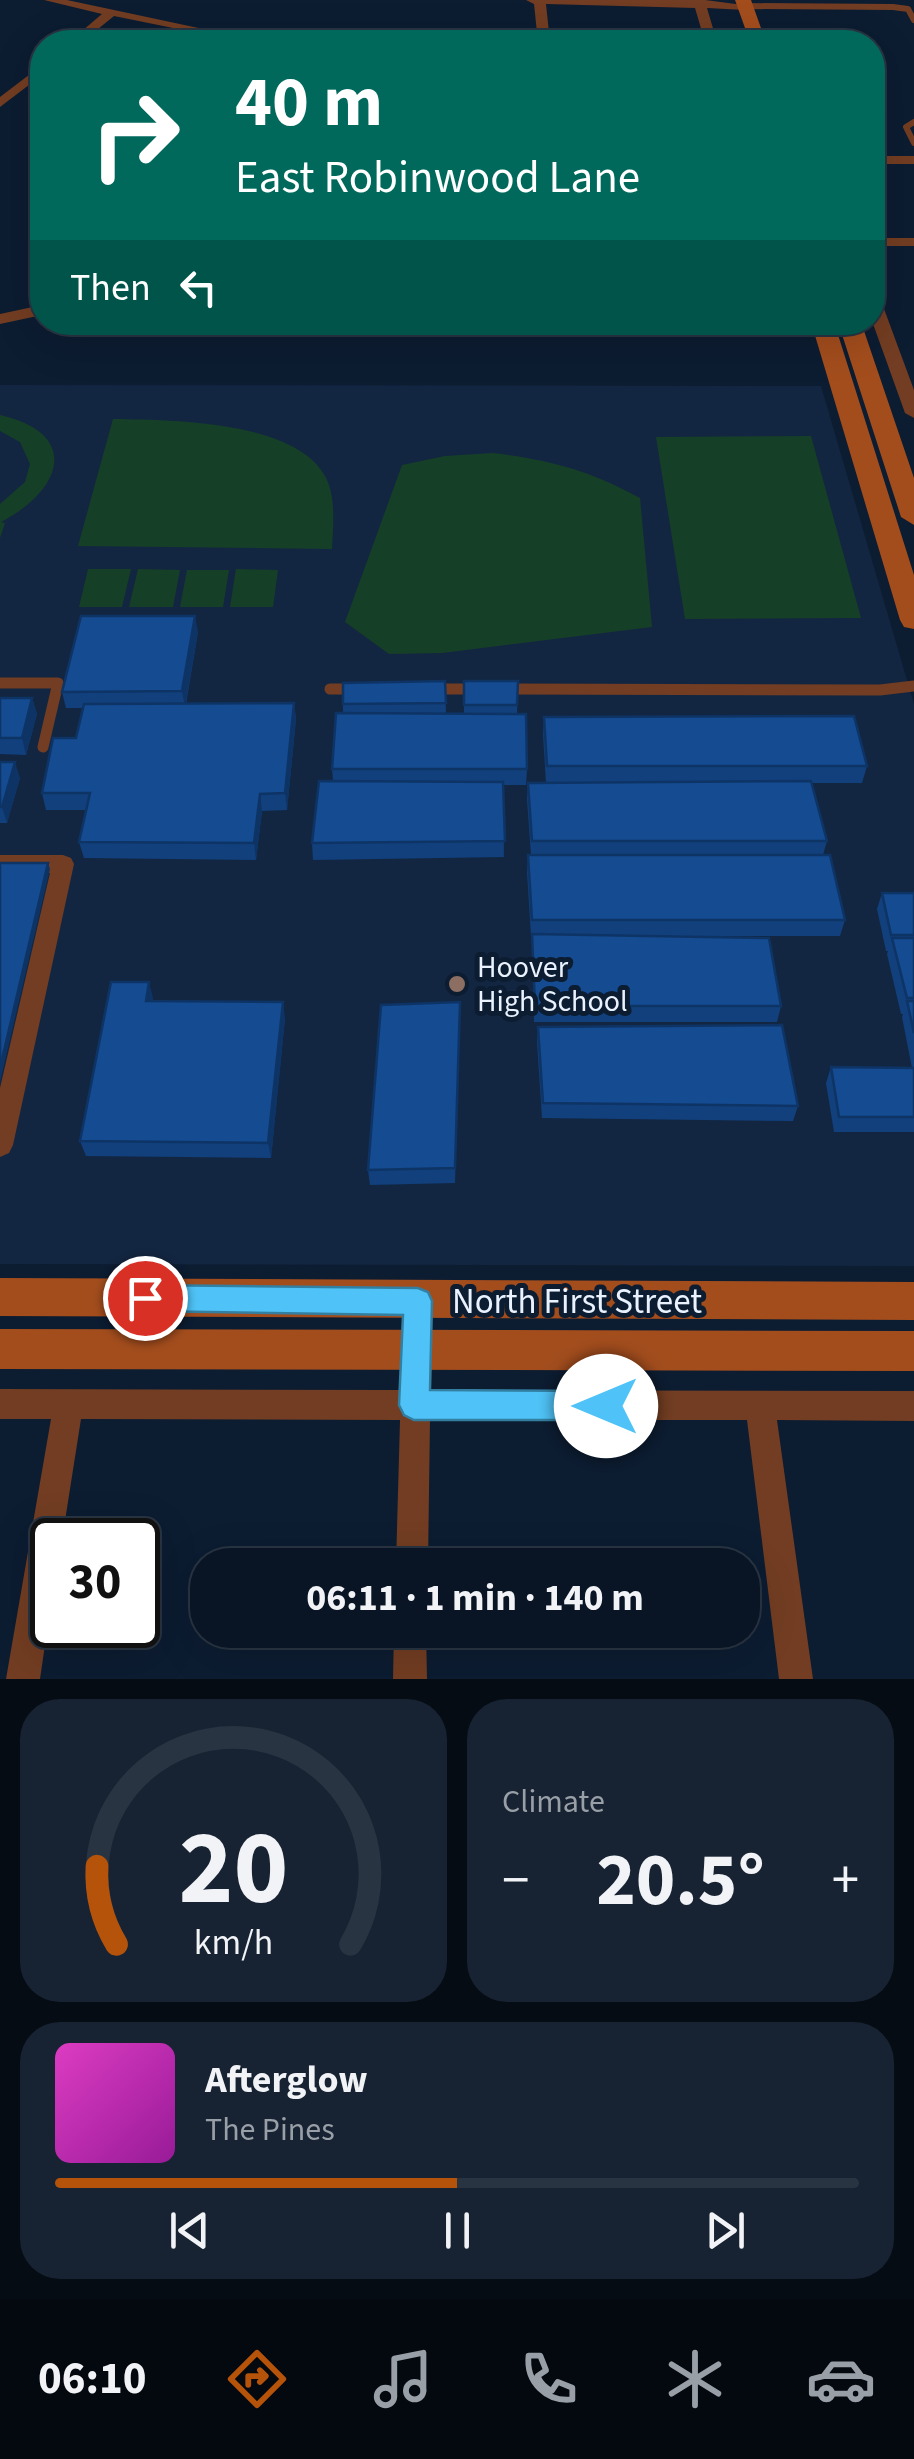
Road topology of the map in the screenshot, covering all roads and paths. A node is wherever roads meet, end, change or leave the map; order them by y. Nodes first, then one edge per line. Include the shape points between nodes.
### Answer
1 (50, 0) edge
2 (532, 0) edge
3 (540, 0) edge
4 (700, 2) edge
5 (735, 3) edge
6 (112, 13) junction
7 (914, 20) edge
8 (90, 30) edge
9 (193, 30) edge
10 (543, 30) edge
11 (708, 30) edge
12 (737, 30) edge
13 (751, 30) edge
14 (30, 79) edge
15 (0, 103) edge
16 (914, 122) edge
17 (914, 143) edge
18 (885, 160) edge
19 (914, 160) edge
20 (885, 242) edge
21 (914, 242) edge
22 (30, 313) edge
23 (0, 319) edge
24 (885, 334) edge
25 (839, 335) edge
26 (841, 335) edge
27 (914, 413) edge
28 (914, 516) edge
29 (914, 620) edge
30 (0, 683) edge
31 (914, 686) edge
32 (330, 689) dead end
33 (370, 689) edge
34 (428, 689) edge
35 (43, 747) dead end
36 (0, 864) edge
37 (0, 1145) edge
38 (0, 1296) edge
39 (418, 1301) junction
40 (914, 1301) edge
41 (0, 1349) edge
42 (416, 1350) junction
43 (914, 1351) edge
44 (0, 1404) edge
45 (68, 1404) junction
46 (414, 1405) junction
47 (760, 1406) junction
48 (914, 1406) edge
49 (412, 1548) edge
50 (410, 1648) edge
51 (23, 1679) edge
52 (410, 1679) edge
53 (796, 1679) edge

1 - 6 street
2 - 3 street
3 - 4 street
3 - 10 street
4 - 5 street
4 - 11 street
5 - 7 lane via 893,7 908,9
5 - 12 main road
5 - 13 main road
6 - 8 street
6 - 9 street
14 - 15 street
16 - 17 lane via 906,127
18 - 19 street
20 - 21 street
22 - 23 street
24 - 27 street
25 - 29 main road
26 - 28 main road
30 - 35 lane via 58,683
31 - 34 lane
32 - 33 lane
36 - 37 street via 63,864
38 - 39 main road, North First Street
39 - 40 main road, North First Street
39 - 42 street
41 - 42 main road, North First Street
42 - 43 main road, North First Street
42 - 46 street
44 - 45 street
45 - 46 street
45 - 51 street
46 - 47 street
46 - 49 street
47 - 48 street
47 - 53 street
50 - 52 street

